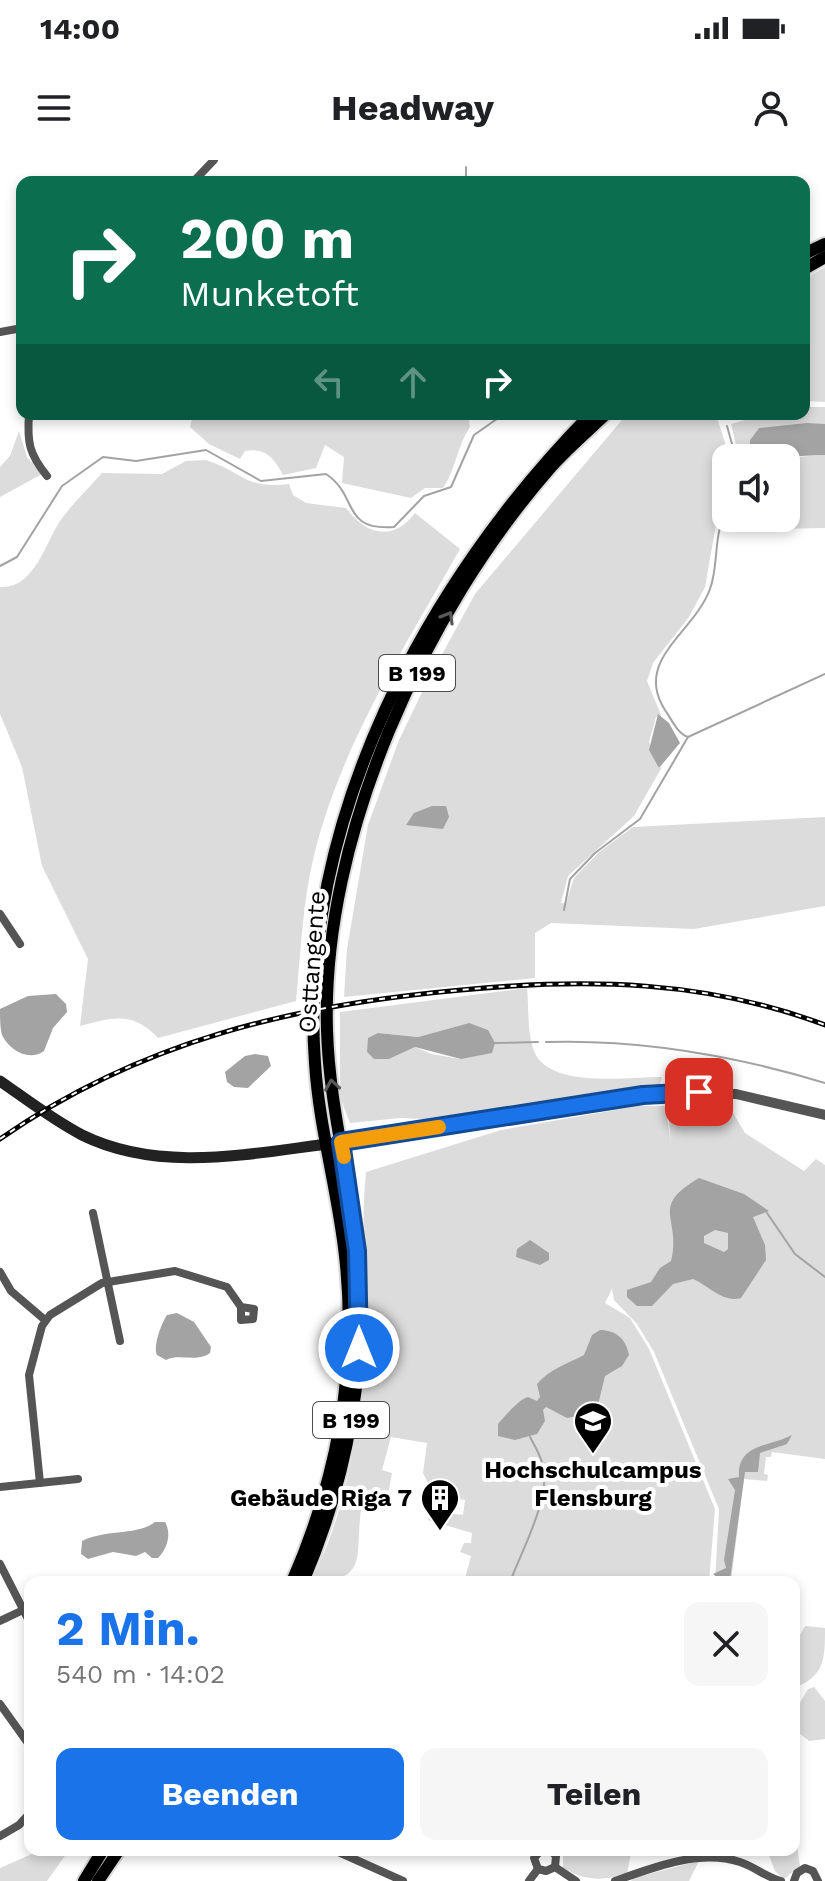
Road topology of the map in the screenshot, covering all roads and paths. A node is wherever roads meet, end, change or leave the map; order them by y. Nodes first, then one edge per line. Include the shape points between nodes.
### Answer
1 (214, 160) edge
2 (199, 176) edge
3 (29, 420) edge
4 (585, 420) edge
5 (600, 420) edge
6 (47, 476) dead end
7 (0, 914) edge
8 (20, 944) dead end
9 (0, 1081) edge
10 (825, 1115) edge
11 (341, 1142) junction
12 (327, 1144) junction
13 (93, 1213) dead end
14 (0, 1272) edge
15 (108, 1281) junction
16 (241, 1307) dead end
17 (45, 1320) junction
18 (120, 1341) dead end
19 (78, 1479) dead end
20 (40, 1483) junction
21 (0, 1487) edge
22 (0, 1564) edge
23 (294, 1576) edge
24 (305, 1576) edge
25 (21, 1611) junction
26 (24, 1615) edge
27 (0, 1621) edge
28 (0, 1704) edge
29 (24, 1738) edge
30 (24, 1820) edge
31 (0, 1836) edge
32 (99, 1856) edge
33 (115, 1856) edge
34 (347, 1856) edge
35 (536, 1856) edge
36 (556, 1856) edge
37 (555, 1867) junction
38 (538, 1869) junction
39 (820, 1879) edge
40 (84, 1881) edge
41 (98, 1881) edge
42 (403, 1881) edge
43 (529, 1881) edge
44 (576, 1881) edge
45 (615, 1881) edge
46 (781, 1881) edge
47 (794, 1881) edge

1 - 2 street
3 - 6 street via 31,456
4 - 12 main road, Osttangente / B 199 via 471,554 418,642 360,771 330,872 314,981 315,1066
11 -> 5 main road, Osttangente / B 199 via 328,1052 330,952 341,872 373,769 398,708 477,567 552,466
7 - 8 street
9 - 12 main road via 83,1135 153,1156 253,1155
10 - 11 street via 736,1094 667,1093
11 - 12 main road
11 - 24 main road, Osttangente / B 199 via 357,1251 357,1385 337,1491
12 - 23 main road, Osttangente / B 199 via 349,1294 346,1383 328,1488
13 - 15 street
14 - 17 street via 11,1291
15 - 16 street via 175,1271 227,1287
15 - 17 street
15 - 18 street
17 - 20 street via 29,1375
19 - 20 street
20 - 21 street
22 - 25 street
25 - 26 street
25 - 27 street
28 - 29 street
30 - 31 street
32 - 40 main road
33 - 41 main road
34 - 42 street
35 - 38 street
36 - 37 street
37 - 38 street
37 - 44 street
38 - 43 street
39 - 47 street via 805,1868
45 - 46 street via 704,1858 741,1862

